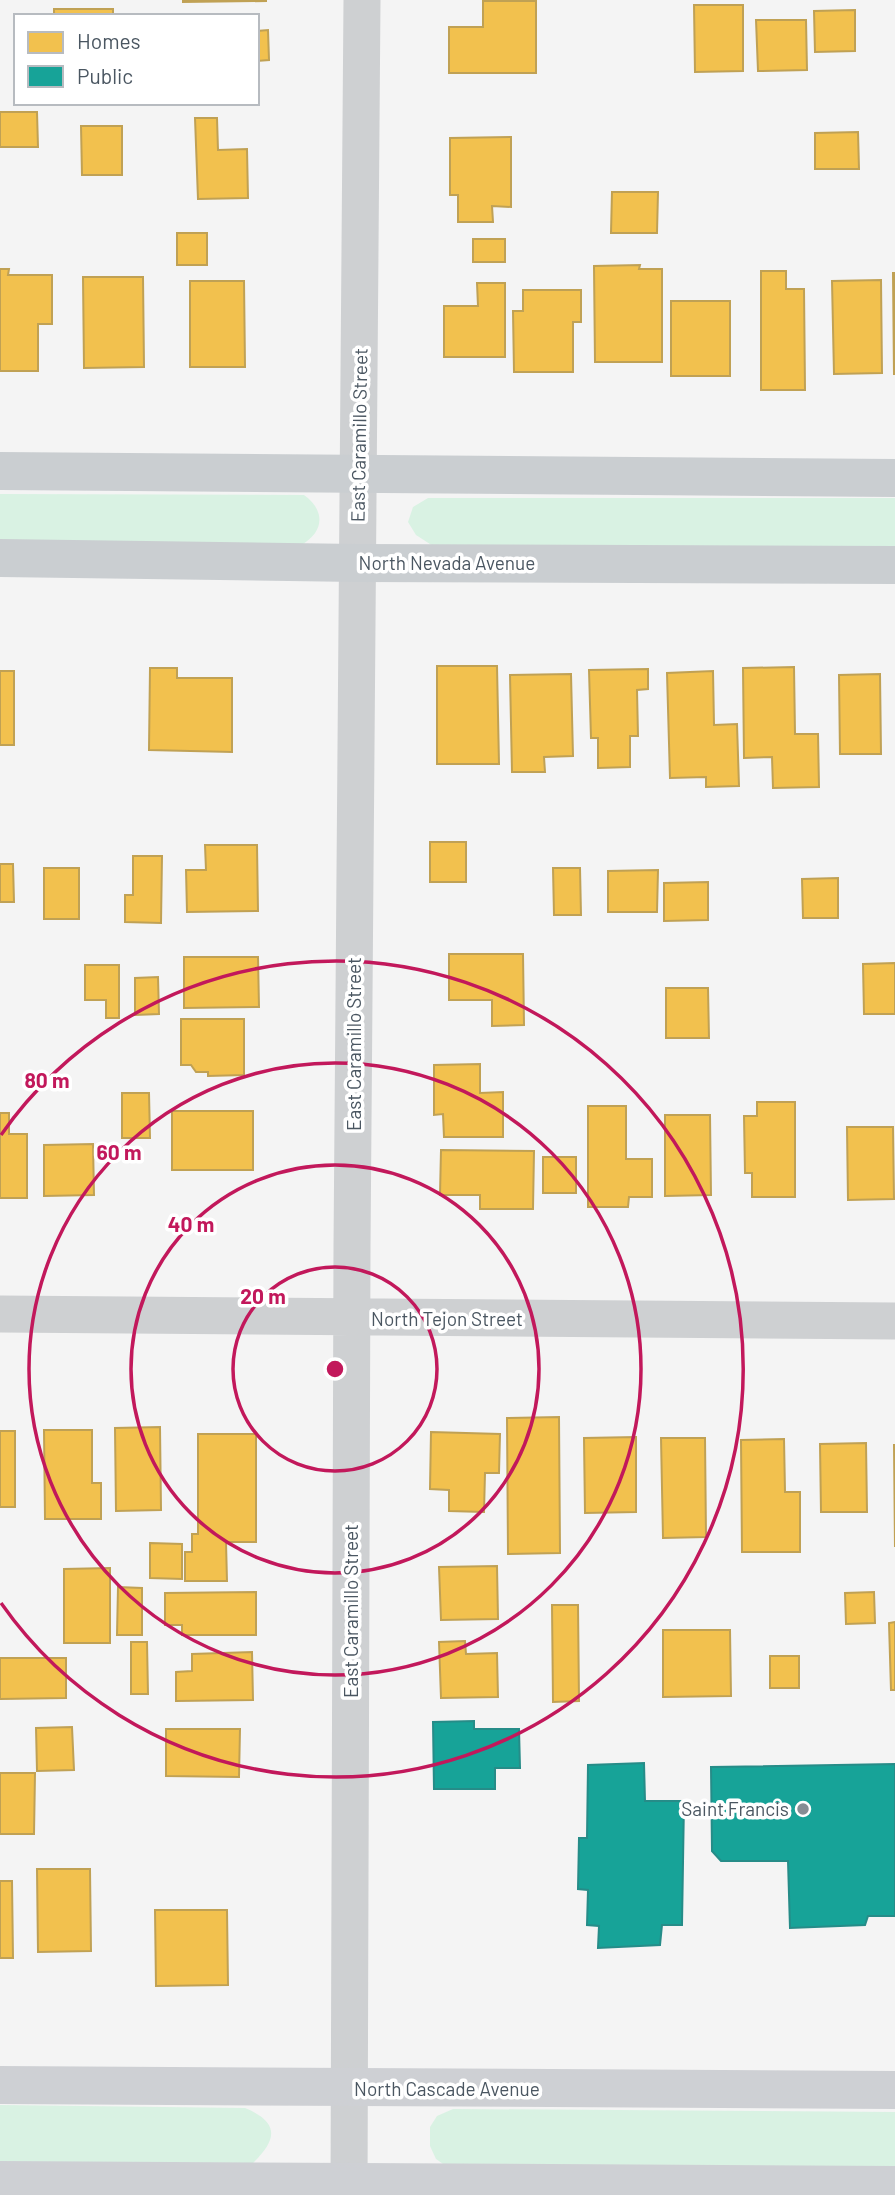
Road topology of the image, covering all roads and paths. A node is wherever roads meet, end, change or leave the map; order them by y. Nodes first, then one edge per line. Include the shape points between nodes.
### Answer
1 (362, 0) edge
2 (0, 471) edge
3 (360, 474) junction
4 (895, 478) edge
5 (0, 558) edge
6 (357, 563) junction
7 (895, 565) edge
8 (0, 1314) edge
9 (352, 1318) junction
10 (895, 1321) edge
11 (0, 2085) edge
12 (349, 2089) junction
13 (895, 2090) edge
14 (0, 2180) edge
15 (895, 2185) edge
16 (349, 2189) edge

1 - 3 street, East Caramillo Street
2 - 3 main road
3 - 4 main road
3 - 6 street, East Caramillo Street
5 - 6 main road, North Nevada Avenue
6 - 7 main road, North Nevada Avenue
6 - 9 street, East Caramillo Street
8 - 9 street, North Tejon Street
9 - 10 street, North Tejon Street
9 - 12 street, East Caramillo Street
11 - 12 main road, North Cascade Avenue
12 - 13 main road, North Cascade Avenue
12 - 16 street, East Caramillo Street
14 - 16 main road
15 - 16 main road

